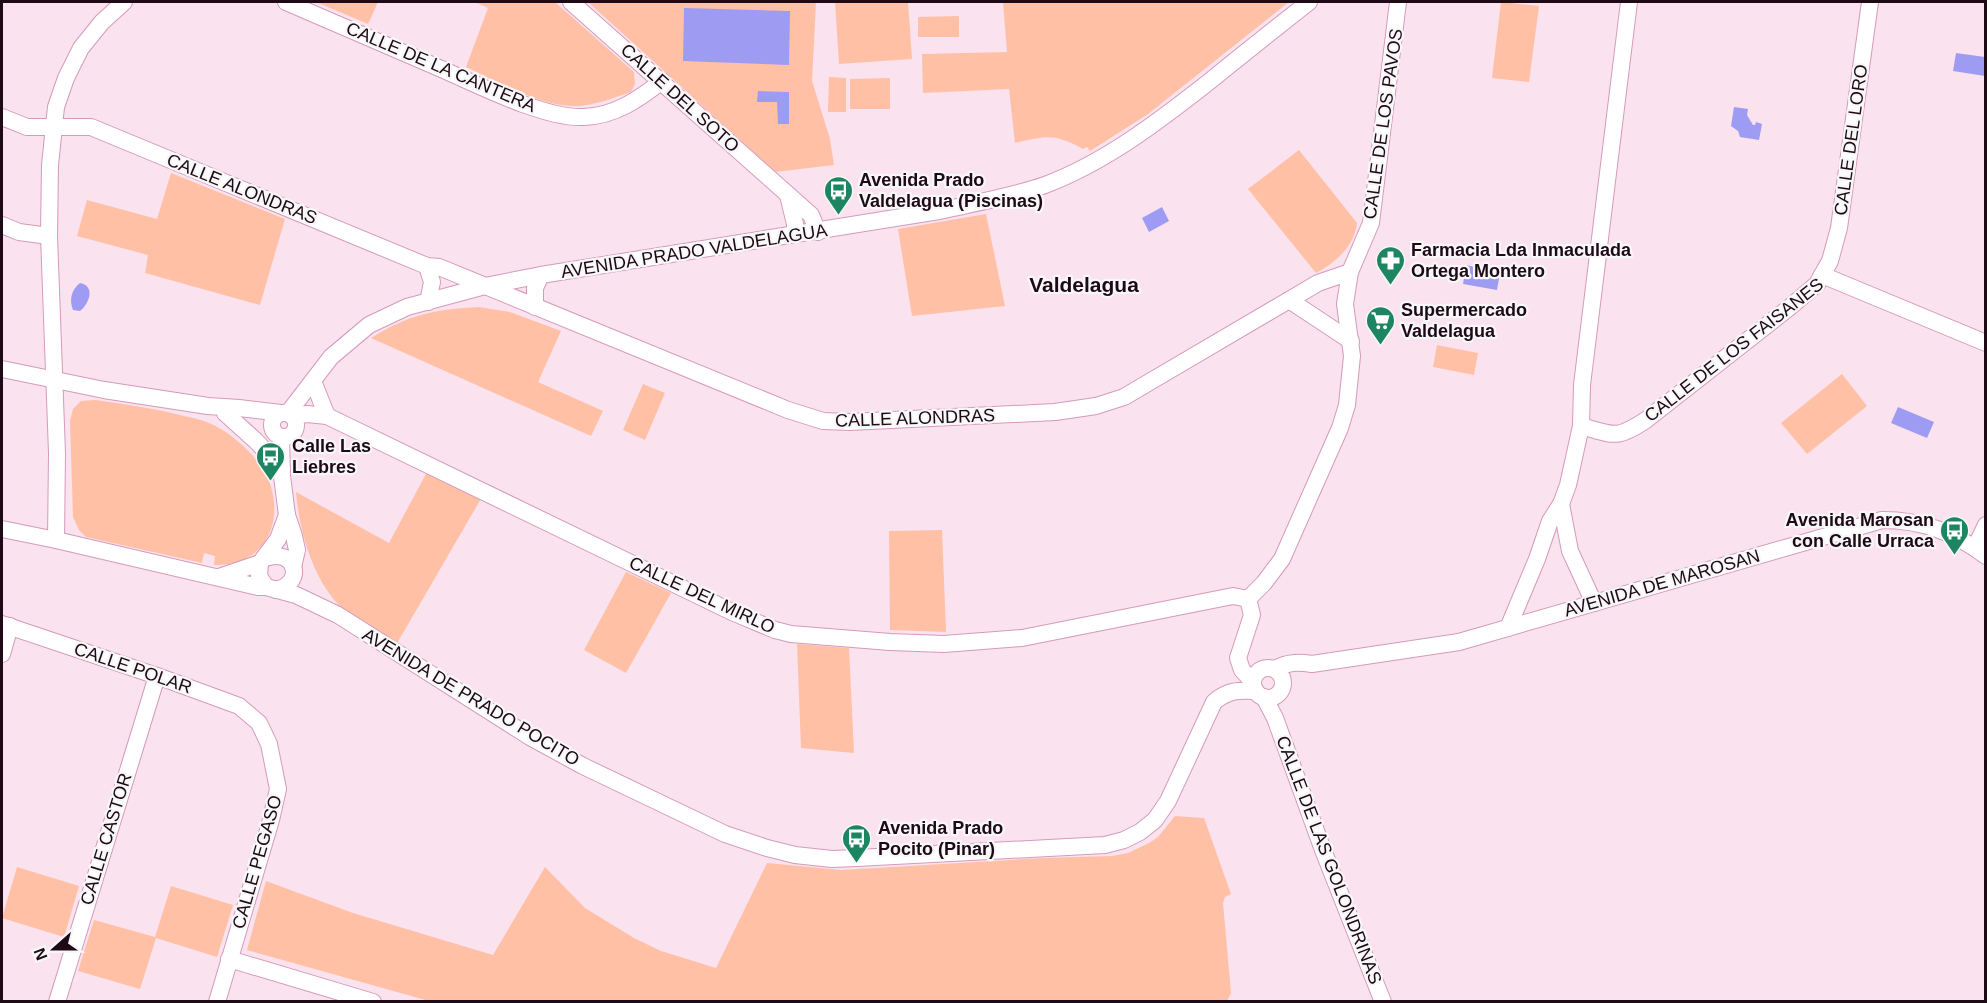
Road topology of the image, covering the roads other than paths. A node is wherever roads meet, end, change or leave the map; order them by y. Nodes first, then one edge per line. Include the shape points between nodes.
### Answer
1 (124, 2) edge
2 (286, 2) edge
3 (571, 2) edge
4 (1309, 2) edge
5 (1398, 2) edge
6 (1629, 2) edge
7 (1870, 2) edge
8 (662, 81) junction
9 (2, 117) edge
10 (53, 128) junction
11 (788, 195) junction
12 (2, 225) edge
13 (818, 232) junction
14 (795, 234) junction
15 (49, 236) junction
16 (427, 266) junction
17 (1350, 273) junction
18 (541, 275) junction
19 (1822, 275) junction
20 (485, 286) junction
21 (1289, 300) junction
22 (428, 302) junction
23 (535, 307) junction
24 (1351, 341) junction
25 (1986, 343) edge
26 (2, 369) edge
27 (55, 381) junction
28 (313, 381) junction
29 (208, 406) junction
30 (225, 413) junction
31 (287, 414) junction
32 (327, 416) junction
33 (1581, 426) junction
34 (278, 435) junction
35 (282, 469) junction
36 (1561, 504) junction
37 (287, 515) junction
38 (1986, 525) edge
39 (2, 529) edge
40 (56, 540) junction
41 (1542, 542) junction
42 (1569, 545) junction
43 (1980, 552) edge
44 (263, 561) junction
45 (294, 567) junction
46 (218, 578) junction
47 (271, 588) junction
48 (1248, 598) junction
49 (1594, 603) junction
50 (6, 625) edge
51 (1508, 628) junction
52 (2, 654) edge
53 (157, 676) junction
54 (1267, 683) junction
55 (259, 723) joint
56 (229, 959) junction
57 (57, 1002) edge
58 (217, 1002) edge
59 (373, 1002) edge
60 (1383, 1002) edge

1 - 10 street via 81,48 66,78
2 - 8 street, CALLE DE LA CANTERA via 506,97 555,114 584,117 613,112 639,100
3 - 8 street, CALLE DEL SOTO
4 - 13 street, AVENIDA PRADO VALDELAGUA via 1158,122 1073,172 998,198
5 - 17 street, CALLE DE LOS PAVOS via 1371,223
6 - 33 street via 1582,385
7 - 19 street, CALLE DEL LORO via 1839,228
8 - 11 street, CALLE DEL SOTO
9 - 10 street, CALLE ALONDRAS via 27,127
10 - 15 street
10 - 16 street, CALLE ALONDRAS via 91,127
11 - 13 street, CALLE DEL SOTO via 811,214
11 - 14 street
12 - 15 street
13 - 14 street, AVENIDA PRADO VALDELAGUA
14 - 18 street, AVENIDA PRADO VALDELAGUA
15 - 27 street
16 - 20 street, CALLE ALONDRAS
16 - 22 street via 432,282
17 - 21 street, CALLE ALONDRAS via 1318,283
17 - 24 street, CALLE DE LOS PAVOS via 1345,304
18 - 20 street, AVENIDA PRADO VALDELAGUA
18 - 23 street via 535,288
19 - 25 street, CALLE DE LOS FAISANES
19 - 33 street, CALLE DE LOS FAISANES via 1790,307 1627,433 1610,434
20 - 22 street, AVENIDA PRADO VALDELAGUA
20 - 23 street, CALLE ALONDRAS
21 - 23 street, CALLE ALONDRAS via 1124,397 1096,406 1055,412 831,423 788,410
21 - 24 street
22 - 28 street, AVENIDA PRADO VALDELAGUA via 369,324 331,357
24 - 48 street, CALLE DE LOS PAVOS via 1347,405 1340,428 1282,559
26 - 27 street
27 - 29 street
27 - 40 street
28 - 31 street, AVENIDA PRADO VALDELAGUA
28 - 32 street
29 - 30 street
29 - 31 street, CALLE DEL MIRLO
30 - 34 street
30 - 35 street
31 - 32 street, CALLE DEL MIRLO
31 - 34 street, AVENIDA PRADO VALDELAGUA via 297,425 295,432 289,437
32 - 48 street, CALLE DEL MIRLO via 732,612 791,634 972,644 1233,597
33 - 36 street
34 - 35 street
35 - 37 street
36 - 41 street
36 - 42 street
37 - 44 street via 278,539
37 - 45 street via 297,550
38 - 43 street
39 - 40 street, AVENIDA DE PRADO POCITO
40 - 46 street, AVENIDA DE PRADO POCITO
41 - 42 street
41 - 51 street
42 - 49 street
43 - 49 street, AVENIDA DE MAROSAN via 1952,534 1921,523 1882,520
44 - 45 street via 276,554 287,558
44 - 46 street
44 - 47 street via 259,576
45 - 47 street via 290,583 284,588
46 - 47 street, AVENIDA DE PRADO POCITO
47 - 54 street, AVENIDA DE PRADO POCITO via 338,615 530,737 725,834 795,855 832,859 1125,840 1155,820 1168,801 1214,702 1224,693
48 - 54 street via 1252,615 1238,658 1242,670
49 - 51 street, AVENIDA DE MAROSAN
50 - 52 street
50 - 53 street, CALLE POLAR
51 - 54 street, AVENIDA DE PRADO POCITO via 1459,642 1282,665
53 - 55 street, CALLE POLAR via 239,706
53 - 57 street, CALLE CASTOR
54 - 60 street, CALLE DE LAS GOLONDRINAS via 1275,718
55 - 56 street, CALLE PEGASO via 269,744 278,789
56 - 58 street, CALLE PEGASO
56 - 59 street

